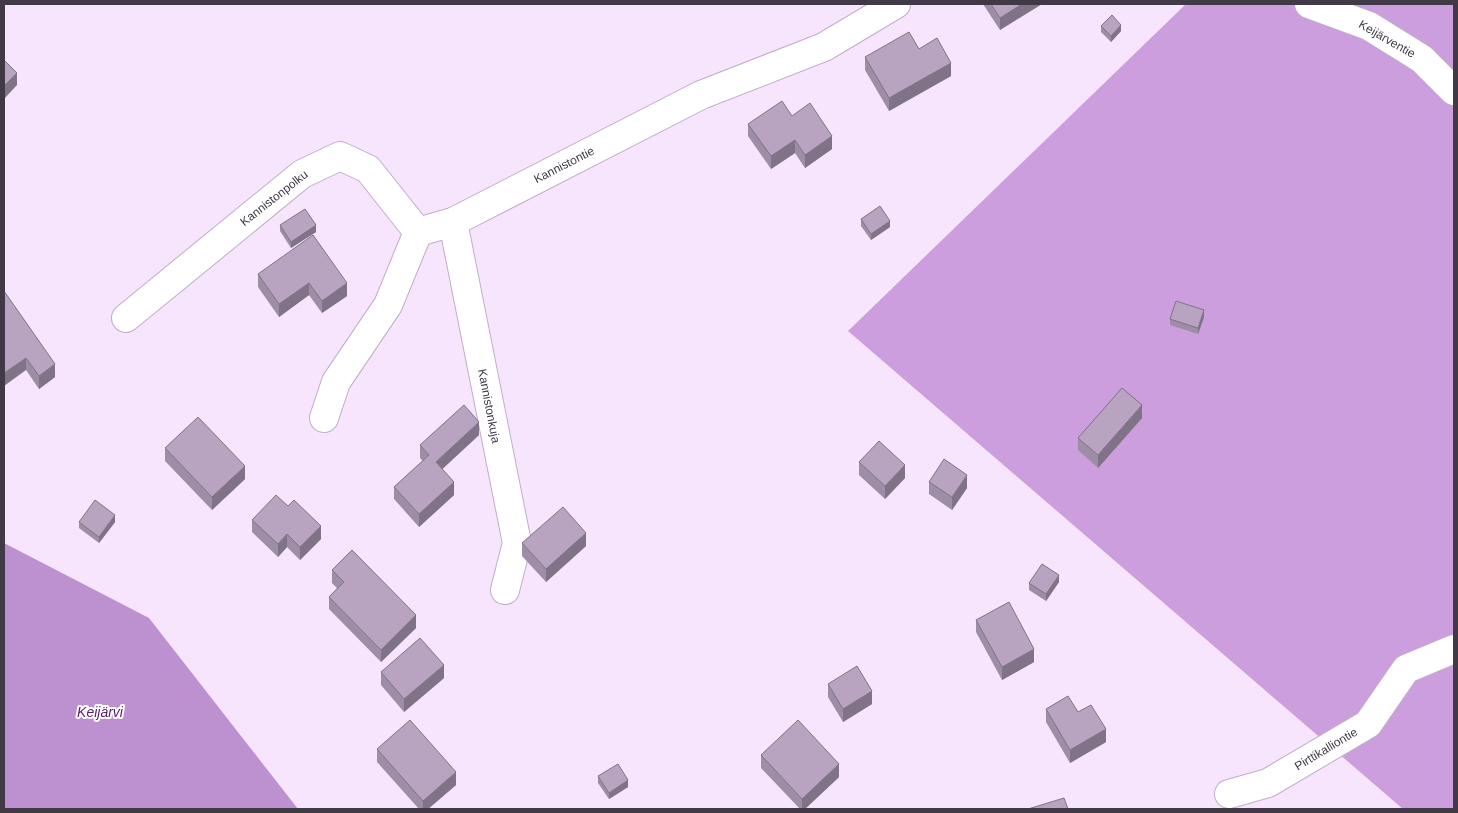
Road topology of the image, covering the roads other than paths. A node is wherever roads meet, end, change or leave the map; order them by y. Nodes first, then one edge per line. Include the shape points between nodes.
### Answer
1 (896, 4) edge
2 (1309, 4) edge
3 (1454, 91) edge
4 (453, 222) junction
5 (418, 232) junction
6 (126, 318) dead end
7 (324, 418) dead end
8 (505, 590) dead end
9 (1454, 649) edge
10 (1229, 794) dead end

1 - 4 street, Kannistontie via 824,47 701,95
2 - 3 street, Keijärventie via 1369,26 1422,59
4 - 5 street, Kannistontie
4 - 8 street, Kannistonkuja via 517,542
5 - 6 street, Kannistonpolku via 368,169 340,156 302,174
5 - 7 street via 388,306 336,382
9 - 10 street, Pirttikalliontie via 1406,669 1368,724 1268,784

